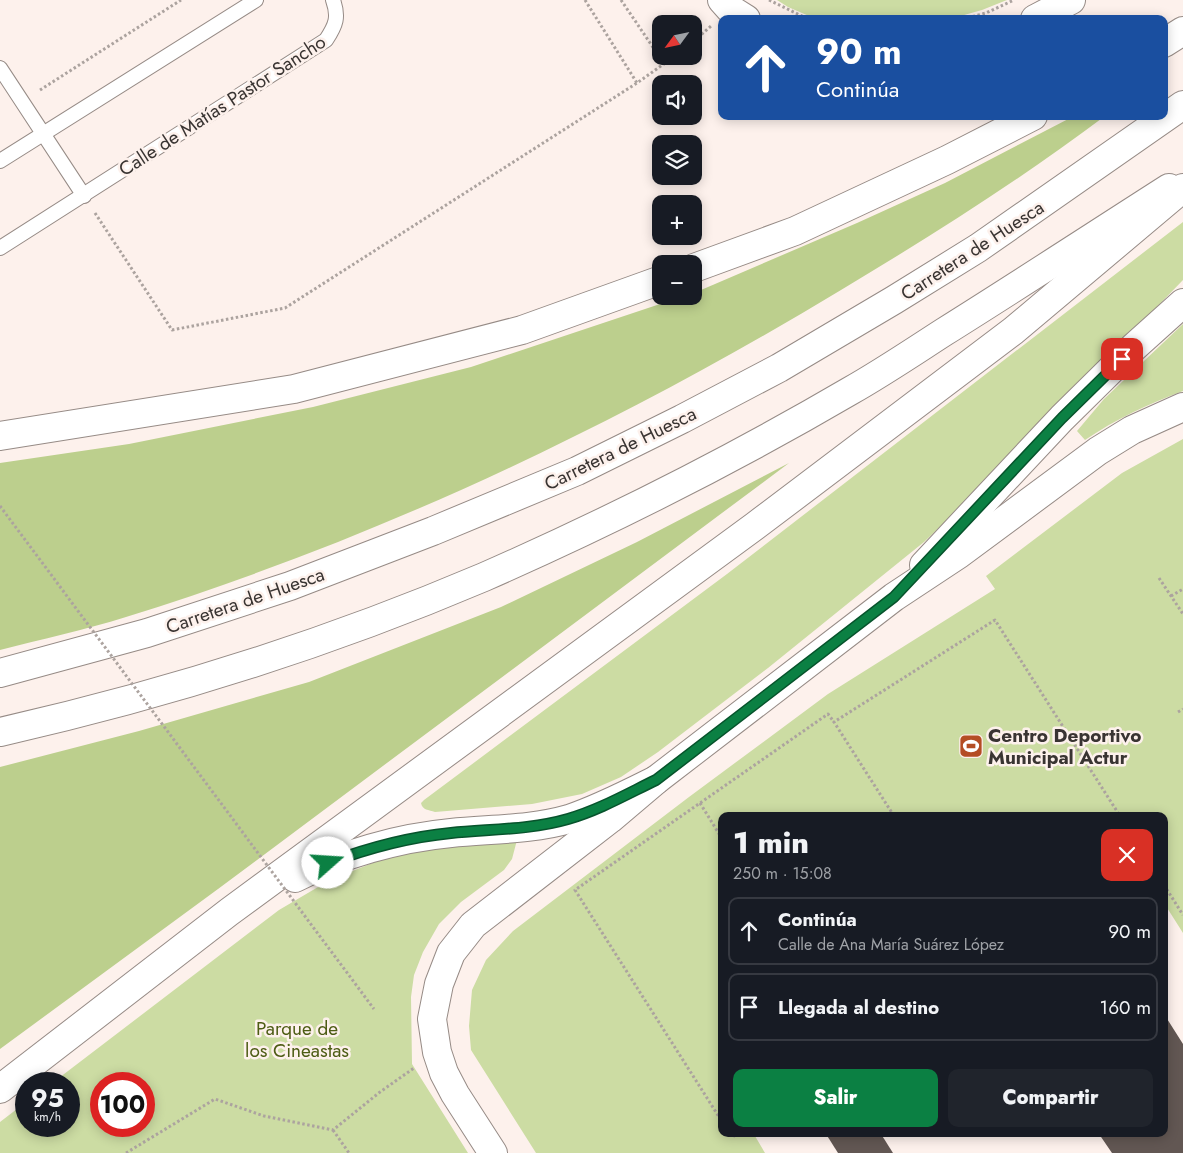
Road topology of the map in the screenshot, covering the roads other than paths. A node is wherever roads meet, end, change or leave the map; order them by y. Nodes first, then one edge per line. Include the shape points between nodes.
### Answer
1 (256, 0) edge
2 (333, 0) edge
3 (722, 0) edge
4 (1071, 0) edge
5 (740, 15) edge
6 (1043, 15) edge
7 (1183, 31) edge
8 (1168, 40) edge
9 (0, 68) edge
10 (1183, 105) edge
11 (1168, 115) edge
12 (1025, 120) edge
13 (1161, 120) edge
14 (43, 135) junction
15 (0, 161) edge
16 (1183, 179) edge
17 (1183, 188) edge
18 (84, 196) junction
19 (0, 248) edge
20 (702, 265) edge
21 (652, 283) edge
22 (1183, 303) edge
23 (1183, 407) edge
24 (0, 436) edge
25 (894, 597) junction
26 (0, 673) edge
27 (0, 732) edge
28 (656, 780) junction
29 (229, 912) junction
30 (0, 1089) edge
31 (493, 1153) edge

1 - 14 lane
2 - 18 lane, Calle de Matías Pastor Sancho via 335,26 326,40
3 - 5 main road
4 - 6 main road
7 - 8 main road
9 - 14 lane
10 - 11 main road, Carretera de Huesca
12 - 20 main road via 795,232
13 - 26 main road, Carretera de Huesca via 978,248 894,300 779,368 577,471 433,532 290,586 147,633
14 - 15 lane
14 - 18 lane
16 - 27 main road via 852,390 613,517 483,577 346,631 208,677
17 - 29 main road via 1005,337 747,532
18 - 19 lane, Calle de Matías Pastor Sancho
21 - 24 main road via 522,330 294,389
22 - 25 main road via 1062,418
23 - 25 main road via 1098,450 959,554
25 - 28 main road
28 - 29 main road via 568,819 399,841 344,857 312,869
28 - 31 main road via 473,925 451,954 439,984 427,1058 444,1073
29 - 30 main road

